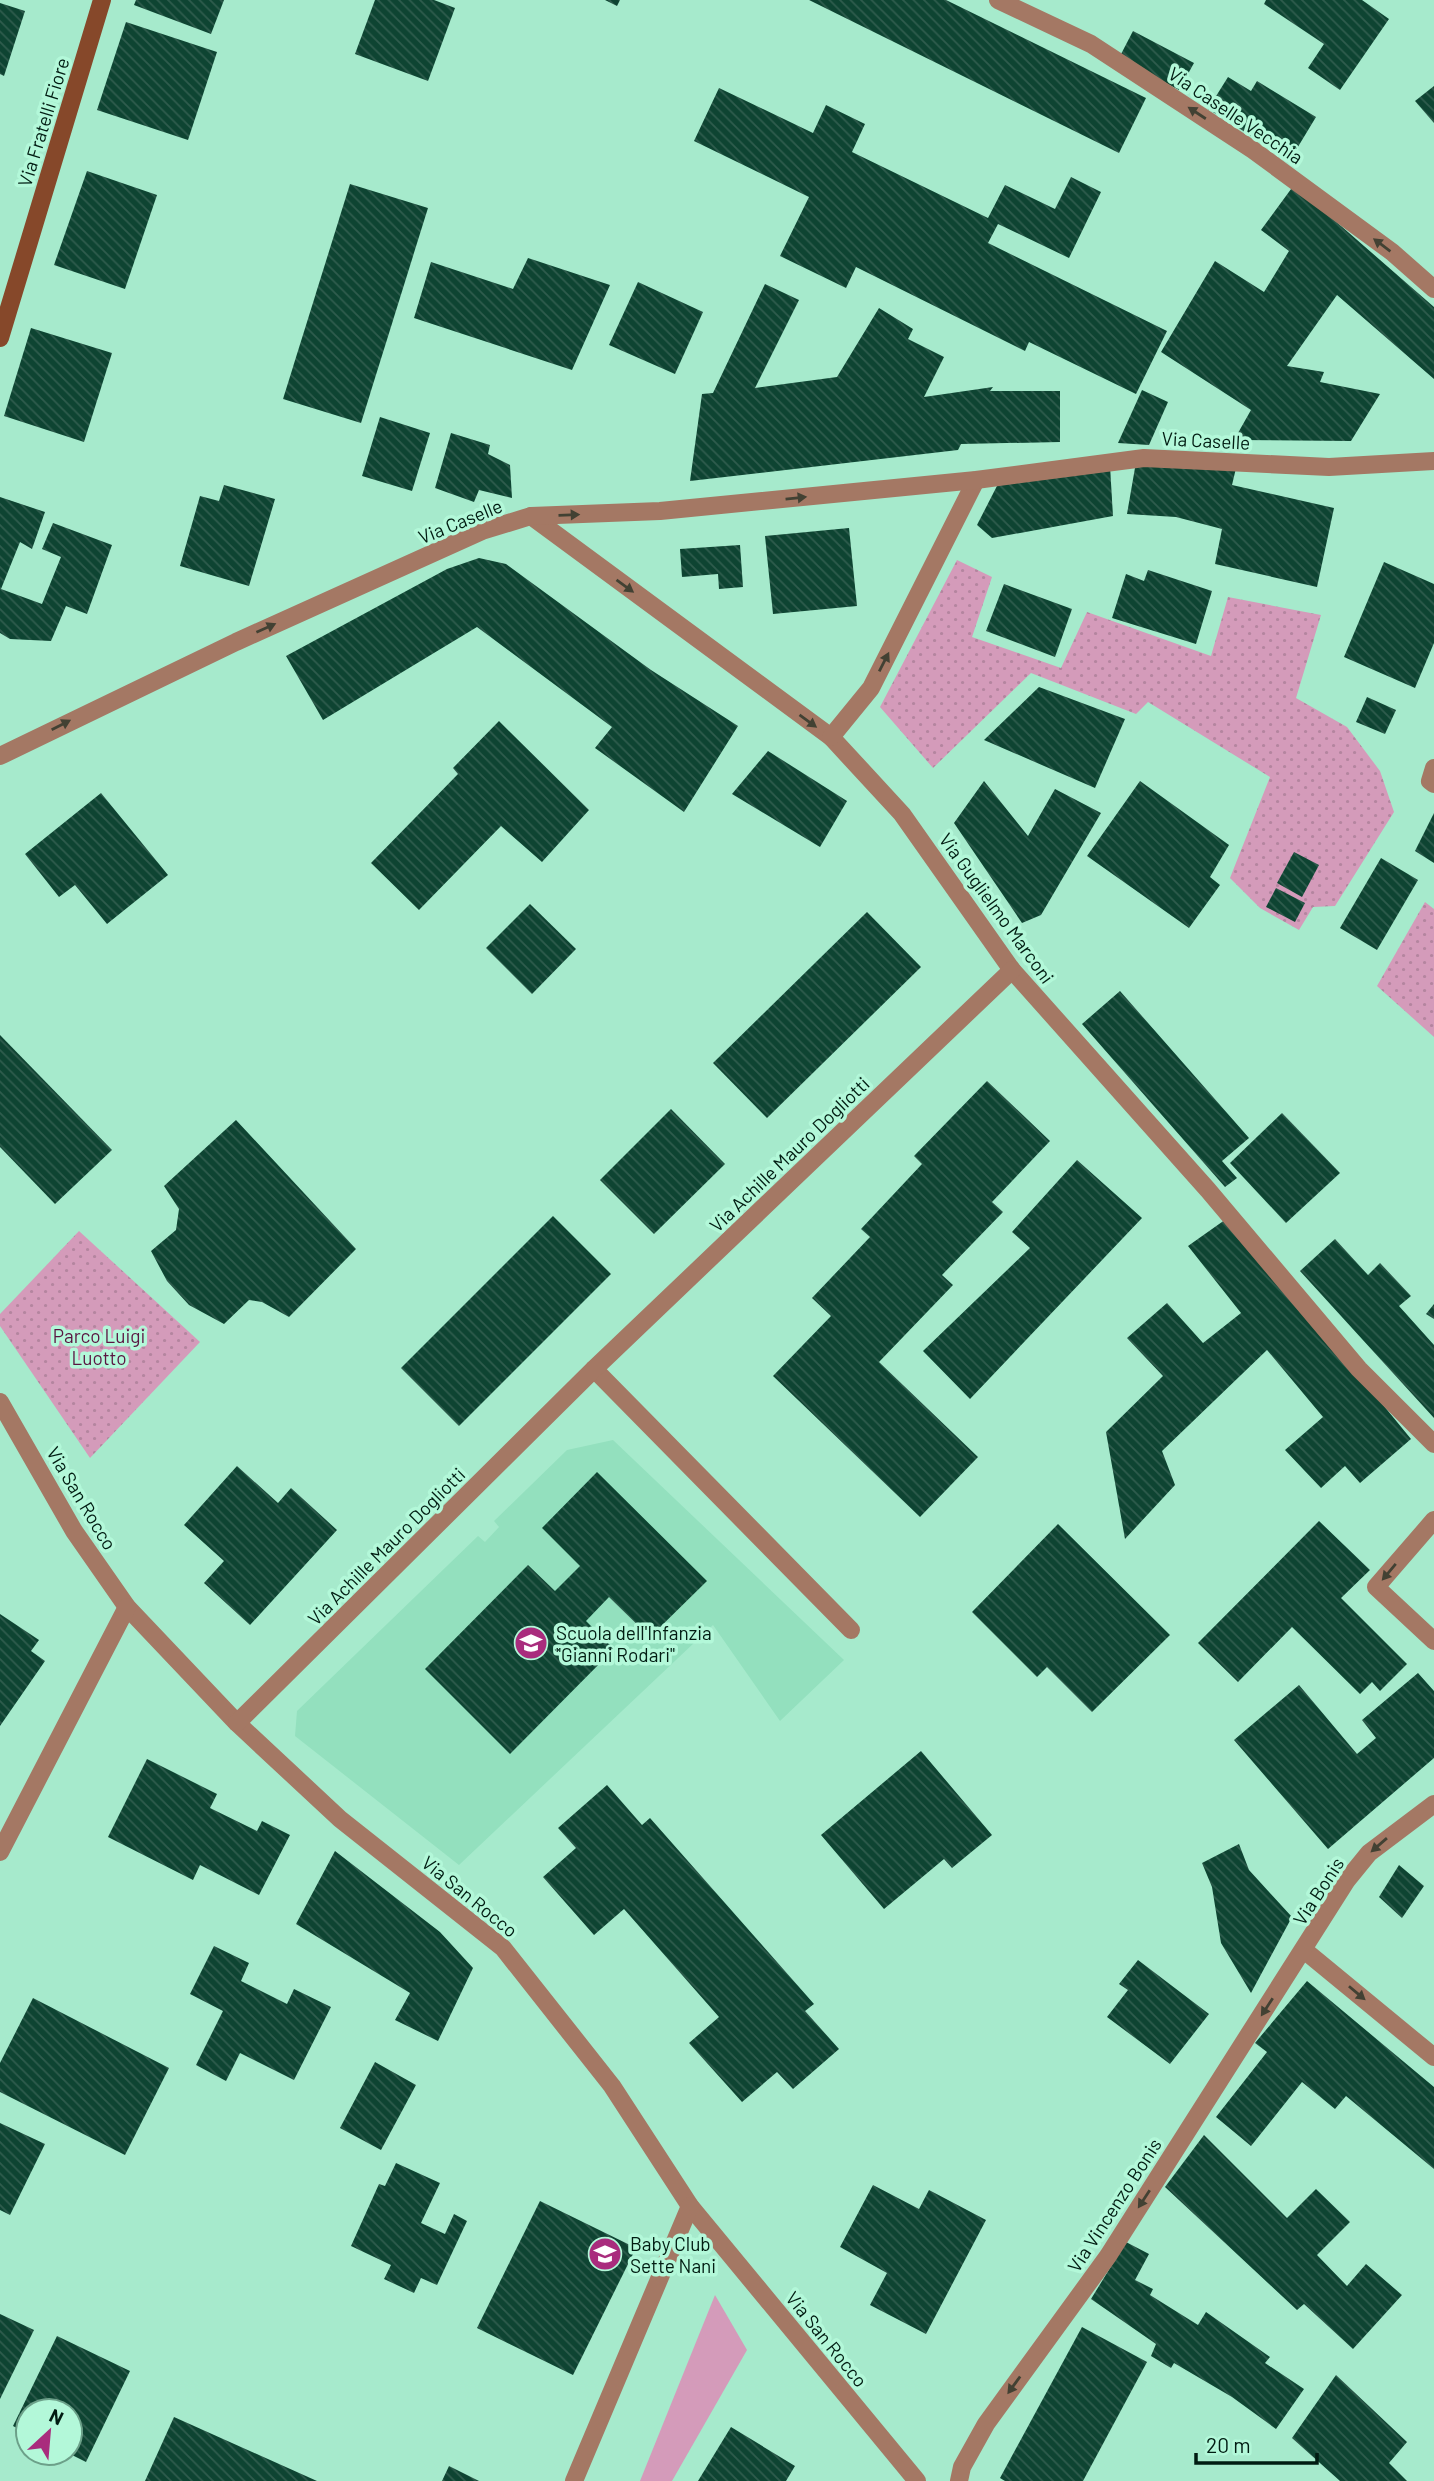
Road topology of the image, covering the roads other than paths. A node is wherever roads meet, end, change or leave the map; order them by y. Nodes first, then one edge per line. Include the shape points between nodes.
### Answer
1 (102, 0) edge
2 (998, 0) edge
3 (1434, 289) edge
4 (0, 338) edge
5 (1434, 461) edge
6 (976, 480) junction
7 (531, 516) junction
8 (831, 737) junction
9 (0, 756) edge
10 (1434, 768) edge
11 (1434, 783) edge
12 (1012, 970) junction
13 (594, 1369) junction
14 (0, 1402) edge
15 (1434, 1444) edge
16 (1434, 1520) edge
17 (1428, 1539) edge
18 (127, 1607) junction
19 (851, 1630) dead end
20 (1434, 1641) edge
21 (237, 1723) junction
22 (1434, 1804) edge
23 (0, 1852) edge
24 (1304, 1950) junction
25 (1434, 2057) edge
26 (690, 2206) junction
27 (574, 2481) edge
28 (917, 2481) edge
29 (959, 2481) edge

1 - 4 street, Via Fratelli Fiore
3 -> 2 street, Via Caselle Vecchia via 1392,252 1242,142 1091,44
5 - 6 street, Via Caselle via 1329,467 1144,458
7 -> 6 street, Via Caselle via 660,511
8 -> 6 street via 871,688
7 -> 8 street, Via Guglielmo Marconi
9 -> 7 street, Via Caselle via 482,531
8 - 12 street, Via Guglielmo Marconi via 902,814
10 - 11 street via 1430,781
12 - 13 street, Via Achille Mauro Dogliotti
12 - 15 street, Via Guglielmo Marconi via 1208,1190 1359,1369
13 - 19 street
13 - 21 street, Via Achille Mauro Dogliotti
14 - 18 street, Via San Rocco via 74,1531
16 - 17 street
17 -> 20 street via 1376,1587
18 - 21 street, Via San Rocco
18 - 23 street
21 - 26 street, Via San Rocco via 340,1819 503,1948 612,2086
22 -> 24 street, Via Bonis via 1369,1853
24 -> 25 street
24 -> 29 street, Via Vincenzo Bonis via 1108,2256 986,2424
26 - 27 street
26 - 28 street, Via San Rocco

